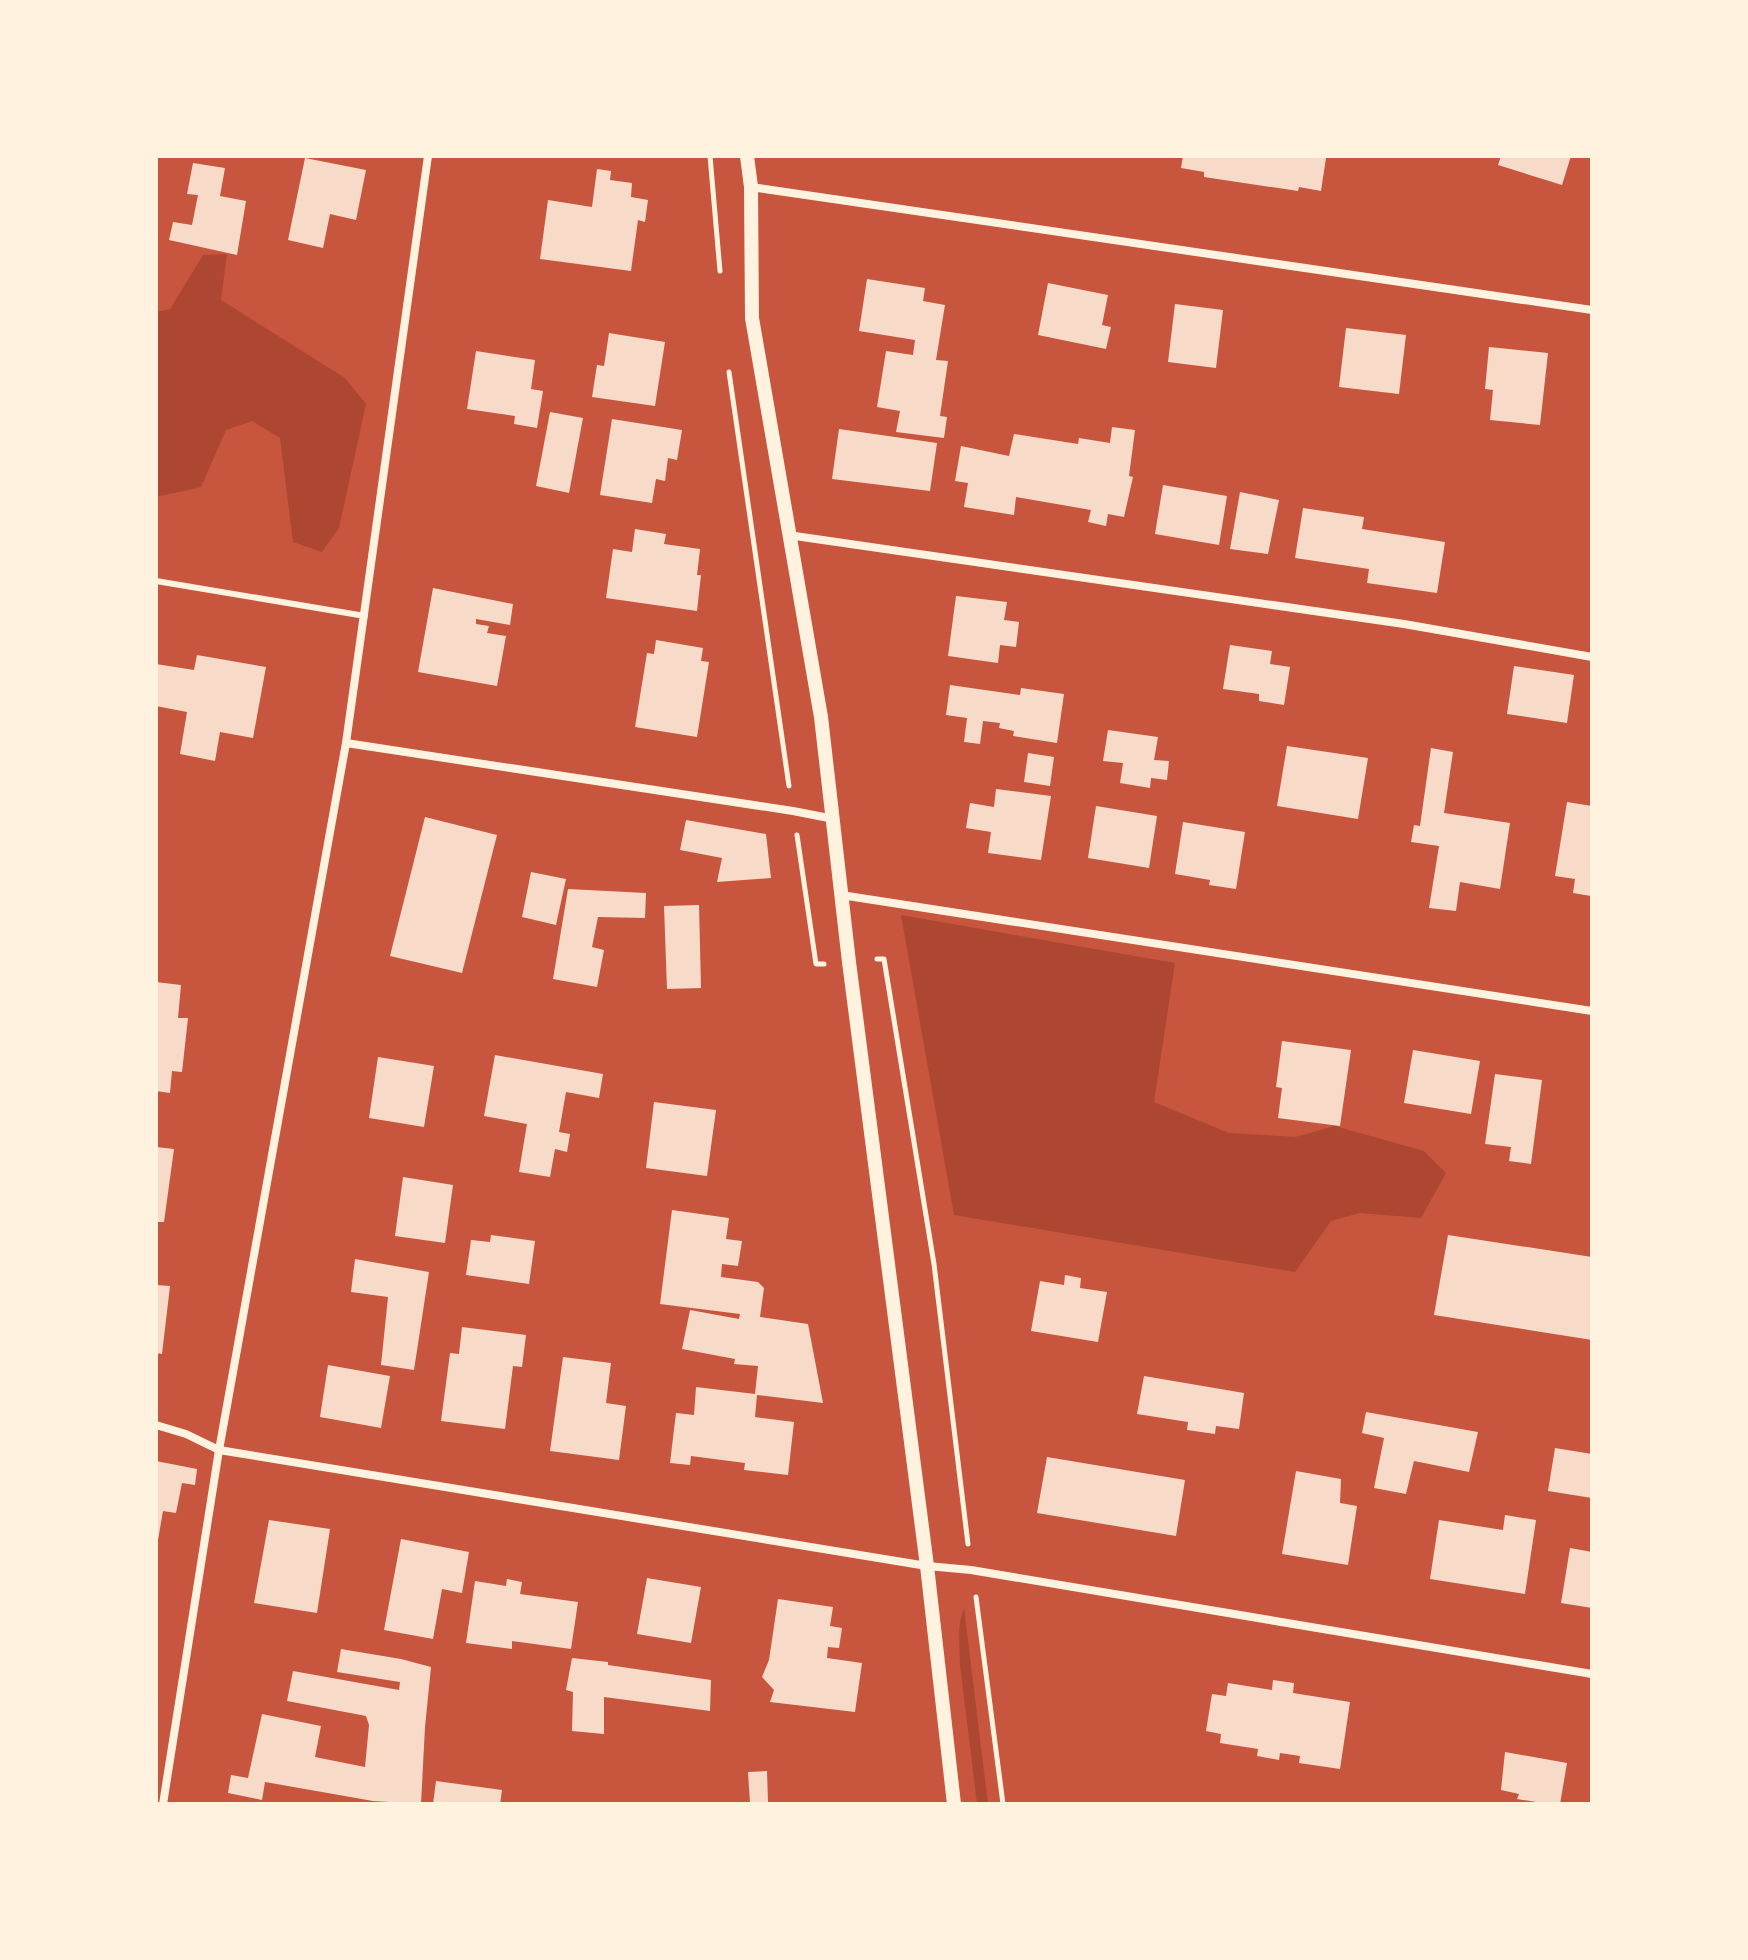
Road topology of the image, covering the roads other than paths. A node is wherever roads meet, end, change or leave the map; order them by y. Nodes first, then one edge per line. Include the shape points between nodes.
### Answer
1 (428, 156) edge
2 (747, 156) edge
3 (751, 187) junction
4 (1592, 310) edge
5 (788, 535) junction
6 (156, 581) edge
7 (365, 616) junction
8 (1592, 657) edge
9 (346, 743) junction
10 (834, 819) junction
11 (841, 895) junction
12 (1592, 1011) edge
13 (156, 1425) edge
14 (219, 1450) junction
15 (927, 1566) junction
16 (1592, 1674) edge
17 (163, 1804) edge
18 (954, 1804) edge

1 - 7 street
2 - 3 street
3 - 4 street
3 - 5 street via 752,318
5 - 8 street via 1404,624
5 - 10 street
6 - 7 lane
7 - 9 street
9 - 10 street
9 - 14 street
10 - 11 street
11 - 12 street
11 - 15 street
13 - 14 street
14 - 15 street
14 - 17 street
15 - 16 street
15 - 18 street

